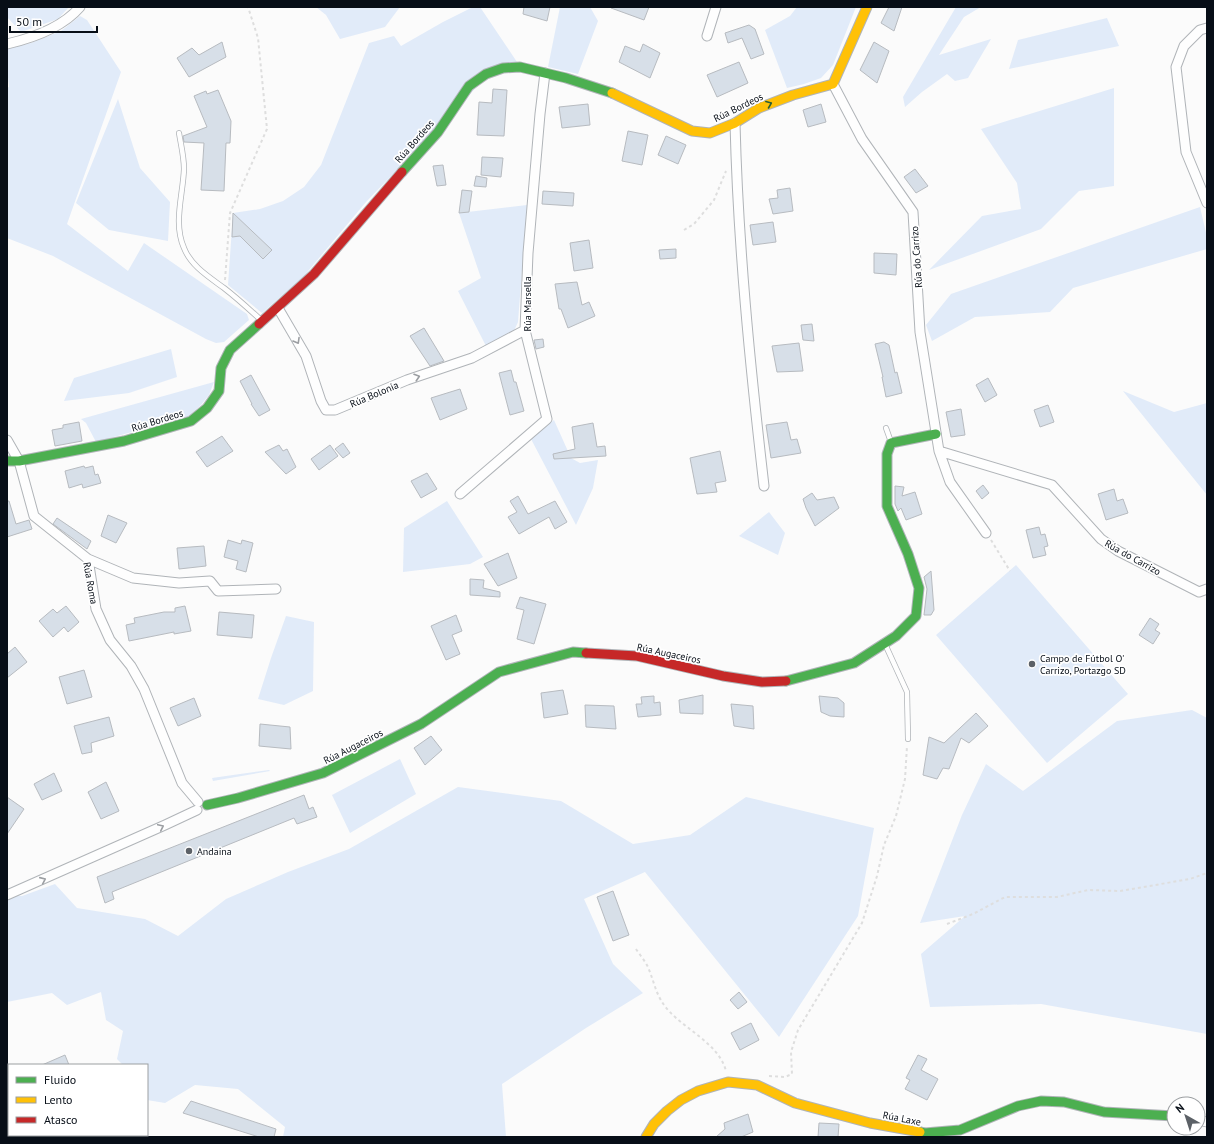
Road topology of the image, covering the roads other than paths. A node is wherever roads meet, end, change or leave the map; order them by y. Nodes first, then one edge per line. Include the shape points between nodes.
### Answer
1 (80, 7) edge
2 (716, 7) edge
3 (867, 7) edge
4 (1204, 29) edge
5 (707, 36) dead end
6 (7, 44) edge
7 (545, 73) junction
8 (833, 84) junction
9 (735, 123) junction
10 (179, 133) dead end
11 (1207, 203) edge
12 (278, 308) junction
13 (263, 321) junction
14 (525, 330) junction
15 (886, 428) dead end
16 (936, 434) junction
17 (7, 440) edge
18 (891, 443) junction
19 (939, 452) junction
20 (7, 461) edge
21 (18, 461) junction
22 (764, 486) dead end
23 (460, 494) dead end
24 (986, 532) road end
25 (88, 559) junction
26 (276, 589) dead end
27 (1207, 590) edge
28 (885, 643) junction
29 (908, 739) road end
30 (201, 806) junction
31 (7, 895) edge
32 (1166, 1116) edge
33 (646, 1137) edge

1 - 6 street via 58,26
2 - 5 street
3 - 8 street
4 - 11 street via 1184,46 1176,67 1186,152
7 - 9 street, Rúa Bordeos via 618,95 692,132 710,133
7 - 12 street, Rúa Bordeos via 520,67 503,68 486,74 469,86 438,132 314,274
7 - 14 street, Rúa Marsella via 528,252
9 -> 8 street, Rúa Bordeos via 759,108 793,94
8 - 16 street, Rúa do Carrizo via 862,139 913,212 920,332
9 - 22 street via 742,269
10 - 13 lane via 184,168 180,203 180,231 184,248 202,273
12 - 13 street, Rúa Bordeos
12 -> 14 street, Rúa Bolonia via 306,356 326,410 335,410 407,380 472,358
13 - 21 street, Rúa Bordeos via 230,350 221,368 218,391 207,408 191,421 124,441
14 - 23 street, Rúa Marsella via 546,420
15 - 18 lane
16 - 18 street
16 - 19 street, Rúa do Carrizo
17 - 21 street, Rúa Roma
18 - 28 street, Rúa Augaceiros via 887,454 888,506 919,588 916,616
19 - 24 street, Rúa do Carrizo via 950,482
19 - 27 street, Rúa do Carrizo via 1052,485 1101,539 1118,551 1199,592
20 - 21 street, Rúa Bordeos
21 - 25 street, Rúa Roma via 34,516
25 - 26 street via 133,578 179,583 210,581 218,592
25 - 30 street, Rúa Roma via 96,609 110,640 131,666 144,689 182,783
28 - 29 lane via 907,692
28 - 30 street, Rúa Augaceiros via 854,663 789,682 762,682 723,676 637,656 573,652 499,672 421,724 323,773
31 -> 30 street via 165,825
32 - 33 street, Rúa Laxe via 1104,1112 1064,1102 1042,1101 1018,1106 960,1130 925,1134 870,1123 795,1103 757,1085 728,1082 698,1091 681,1100 654,1124

